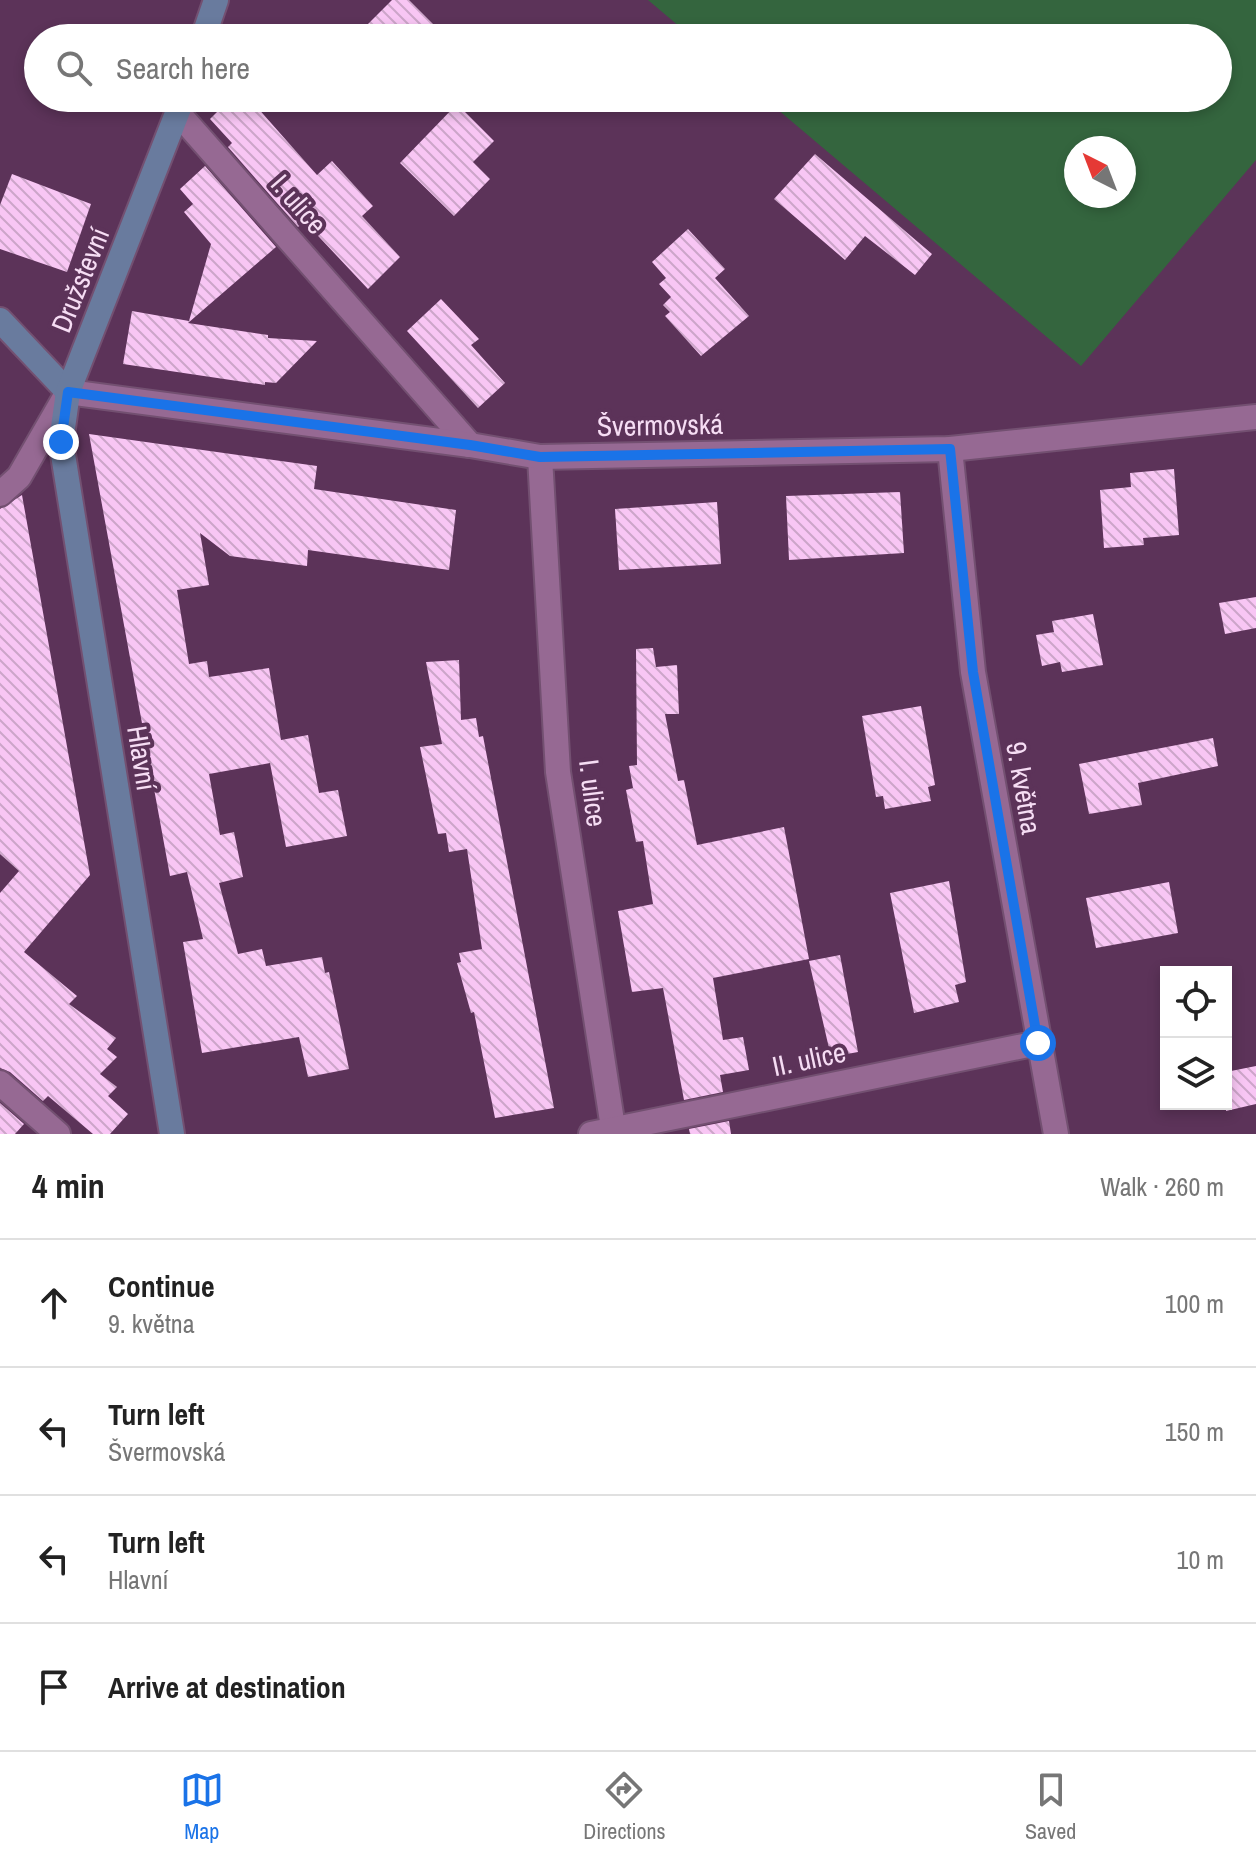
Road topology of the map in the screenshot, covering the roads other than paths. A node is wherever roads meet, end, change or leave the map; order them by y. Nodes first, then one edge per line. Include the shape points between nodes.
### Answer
1 (216, 0) edge
2 (208, 24) edge
3 (178, 112) edge
4 (187, 112) edge
5 (0, 320) edge
6 (68, 392) junction
7 (1256, 417) edge
8 (470, 445) junction
9 (950, 449) junction
10 (540, 457) junction
11 (0, 494) edge
12 (1038, 1043) junction
13 (0, 1083) edge
14 (606, 1132) edge
15 (58, 1134) edge
16 (172, 1134) edge
17 (1056, 1134) edge

1 - 2 street
3 - 6 street, Družstevní
4 - 8 street, I. ulice
5 - 6 street, Družstevní
6 - 8 street, Švermovská
6 - 11 street via 19,477
6 - 16 street, Hlavní via 61,442
7 - 9 street, Švermovská
8 - 10 street, Švermovská
9 - 10 street, Švermovská
9 - 12 street, 9. května via 973,672
10 - 14 street, I. ulice via 558,772
12 - 14 street, II. ulice
12 - 17 street, 9. května
13 - 15 street

